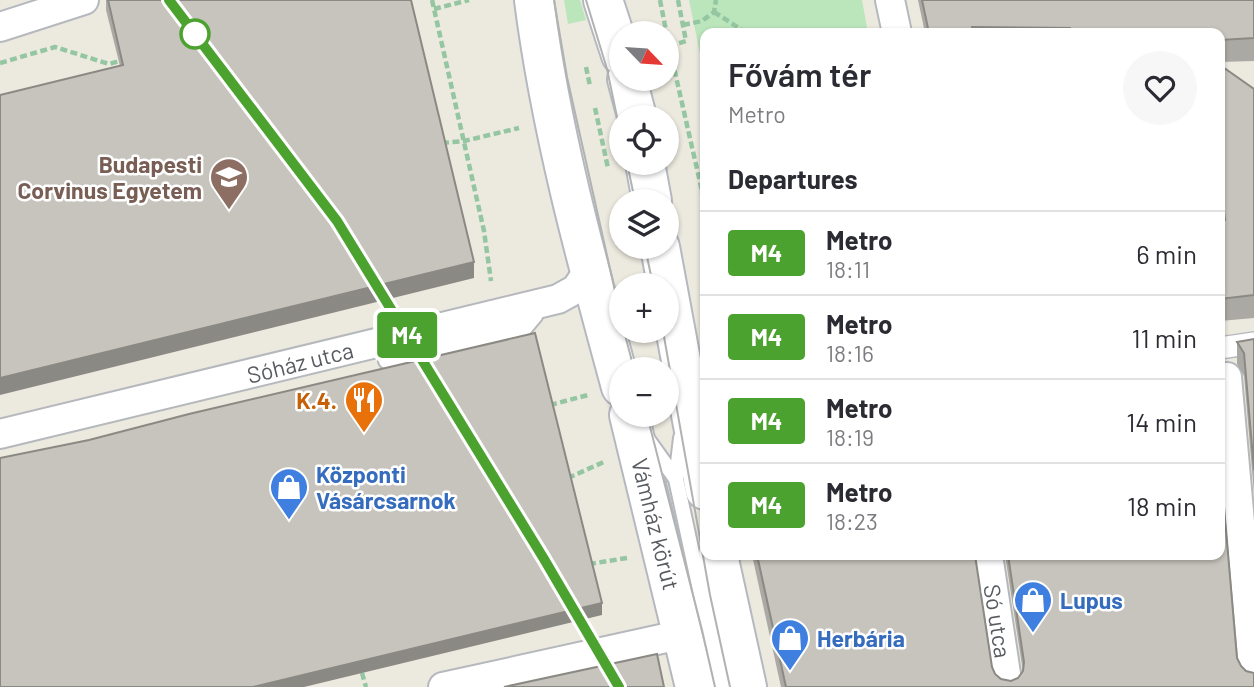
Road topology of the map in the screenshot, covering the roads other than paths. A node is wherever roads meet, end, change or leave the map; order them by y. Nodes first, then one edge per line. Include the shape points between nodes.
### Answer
1 (84, 0) edge
2 (534, 0) edge
3 (603, 0) edge
4 (618, 0) edge
5 (890, 0) edge
6 (610, 21) edge
7 (619, 21) edge
8 (0, 27) edge
9 (896, 28) edge
10 (662, 259) edge
11 (588, 271) junction
12 (541, 304) junction
13 (1254, 343) edge
14 (1225, 347) edge
15 (386, 361) dead end
16 (1225, 365) edge
17 (1227, 377) joint
18 (609, 384) edge
19 (687, 397) junction
20 (634, 427) edge
21 (640, 427) edge
22 (0, 433) edge
23 (700, 436) edge
24 (690, 484) edge
25 (719, 560) edge
26 (989, 560) edge
27 (696, 631) junction
28 (1254, 679) edge
29 (443, 687) edge
30 (695, 687) edge
31 (721, 687) edge
32 (747, 687) edge
33 (1008, 687) edge

1 - 8 street
2 - 11 main road via 542,64
3 - 6 main road
4 - 7 street
5 - 9 street
10 - 19 main road
11 - 12 street, Sóház utca via 576,289
11 - 18 main road
12 - 15 lane via 525,327
12 - 22 street, Sóház utca
13 - 14 street
16 - 17 street
17 - 28 street
19 - 23 main road, Vámház körút
19 - 24 lane, Vámház körút
20 - 27 main road, Vámház körút
21 - 24 lane, Vámház körút
23 - 24 main road, Vámház körút
24 - 27 lane, Vámház körút
25 - 32 main road
26 - 33 street, Só utca
27 - 29 street
27 - 30 main road, Vámház körút
27 - 31 lane, Vámház körút

